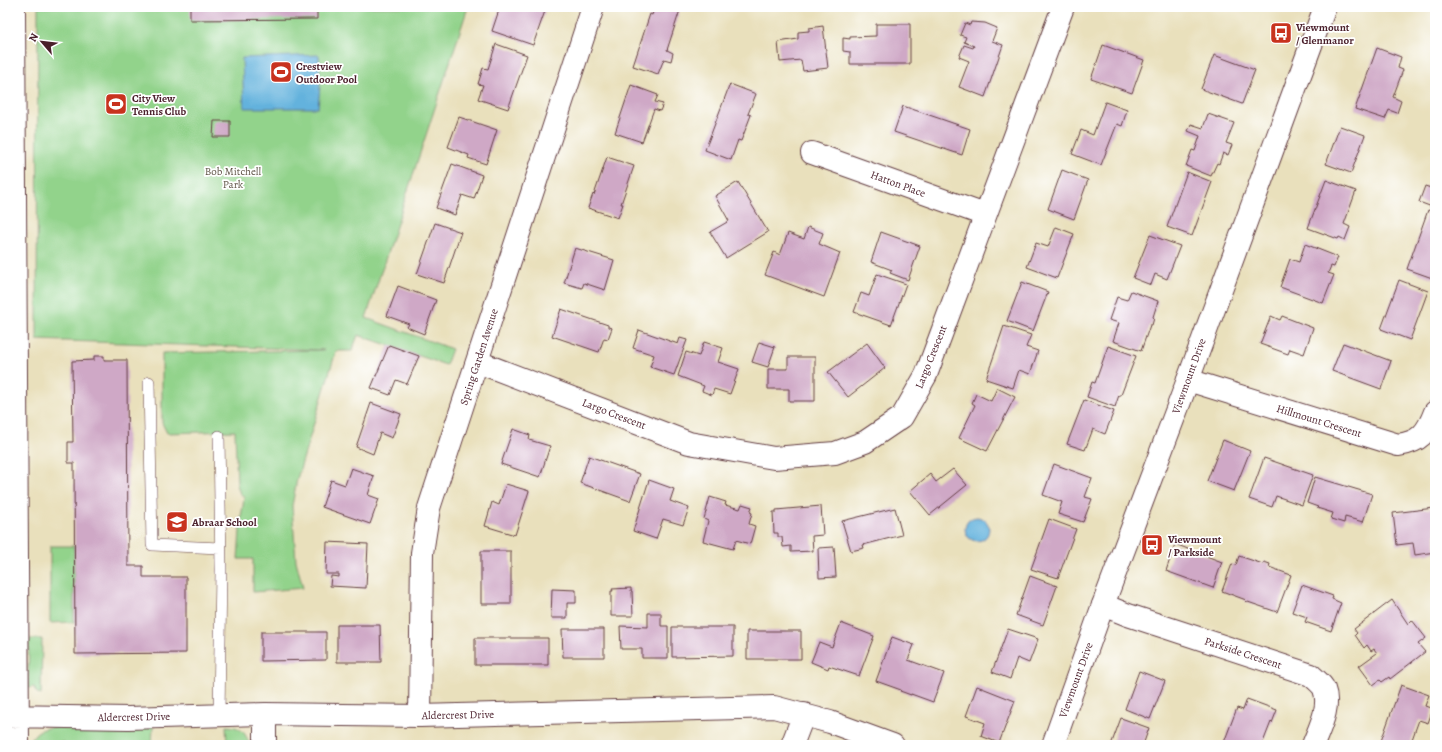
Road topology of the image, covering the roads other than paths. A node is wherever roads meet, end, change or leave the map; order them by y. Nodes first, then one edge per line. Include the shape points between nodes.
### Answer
1 (14, 7) edge
2 (593, 7) edge
3 (1063, 7) edge
4 (1325, 7) edge
5 (812, 153) dead end
6 (985, 215) junction
7 (478, 362) junction
8 (1188, 380) junction
9 (149, 382) dead end
10 (1435, 412) edge
11 (219, 436) dead end
12 (220, 548) junction
13 (1103, 605) junction
14 (265, 714) junction
15 (804, 714) junction
16 (219, 715) junction
17 (12, 716) edge
18 (420, 716) junction
19 (18, 745) edge
20 (265, 745) edge
21 (792, 745) edge
22 (893, 745) edge
23 (1053, 745) edge
24 (1313, 745) edge

1 - 17 street
2 - 7 street, Spring Garden Avenue
3 - 6 street, Largo Crescent
4 - 8 street, Viewmount Drive
5 - 6 street, Hatton Place
6 - 7 street, Largo Crescent via 926,375 902,417 865,442 835,453 774,458 689,443
7 - 18 street, Spring Garden Avenue via 429,508 422,553
8 - 10 street, Hillmount Crescent via 1398,445 1411,443 1422,437
8 - 13 street, Viewmount Drive
9 - 12 lane via 152,546
11 - 12 lane
12 - 16 lane
13 - 23 street, Viewmount Drive
13 - 24 street, Parkside Crescent via 1311,675 1324,688 1326,700
14 - 16 street, Aldercrest Drive
14 - 18 street, Aldercrest Drive
14 - 20 street
15 - 18 street, Aldercrest Drive via 774,707
15 - 21 street
15 - 22 street, Aldercrest Drive
16 - 17 street, Aldercrest Drive via 128,718
17 - 19 street

